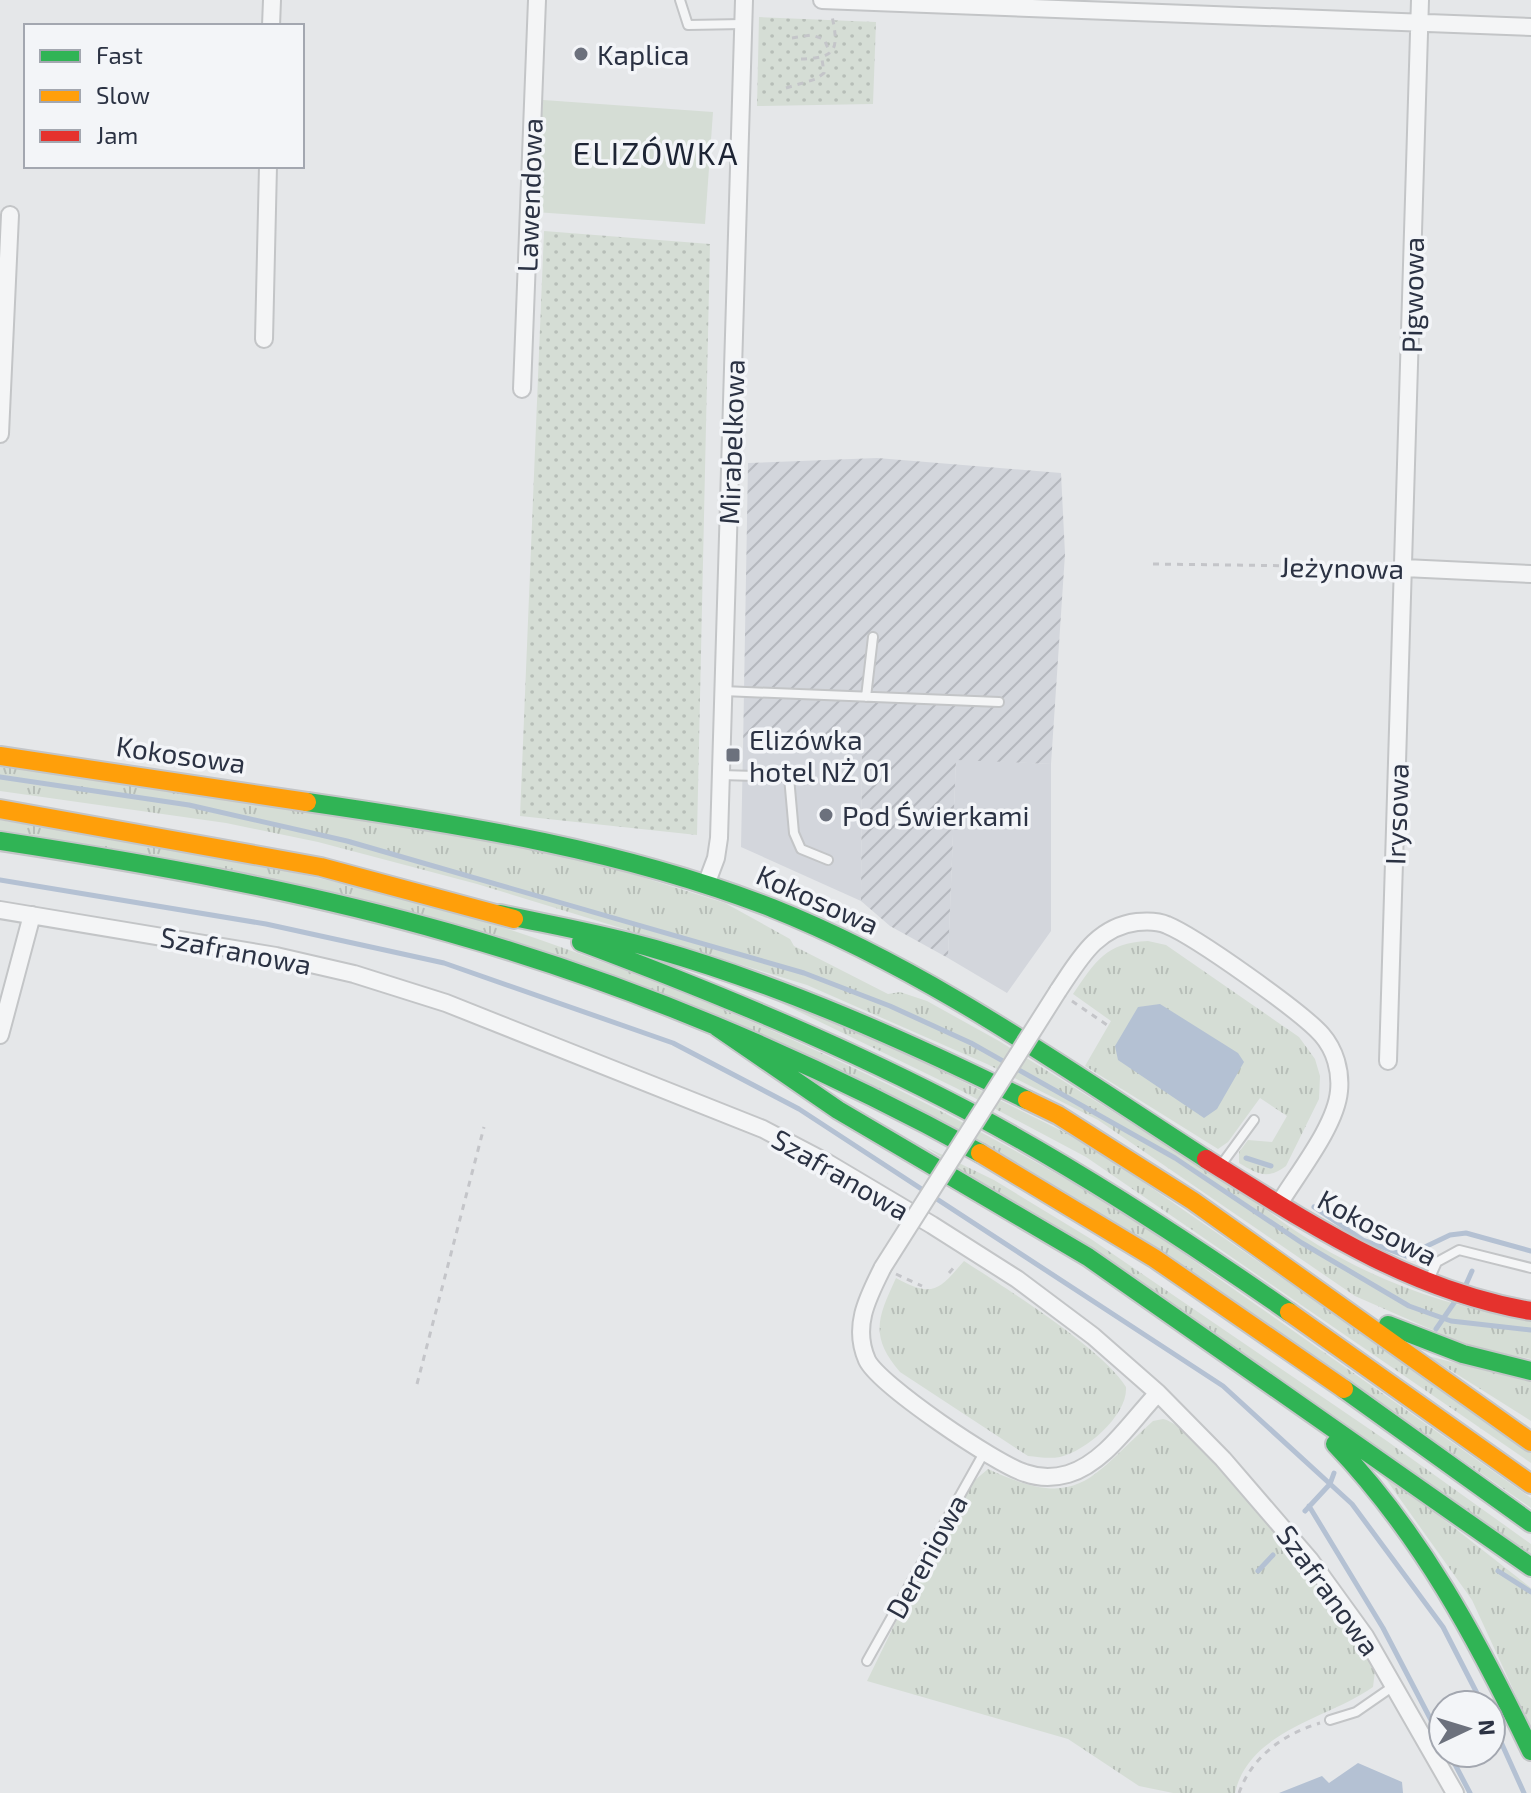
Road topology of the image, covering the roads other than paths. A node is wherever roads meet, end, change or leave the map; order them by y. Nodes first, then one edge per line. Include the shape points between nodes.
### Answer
1 (272, 0) edge
2 (537, 0) edge
3 (680, 0) edge
4 (744, 0) edge
5 (822, 0) edge
6 (832, 0) edge
7 (1420, 0) edge
8 (1419, 23) junction
9 (271, 24) edge
10 (743, 24) junction
11 (1531, 27) edge
12 (268, 168) edge
13 (10, 215) dead end
14 (264, 339) dead end
15 (522, 389) dead end
16 (0, 434) edge
17 (1404, 568) junction
18 (1531, 574) edge
19 (873, 637) dead end
20 (723, 691) junction
21 (866, 697) junction
22 (999, 702) dead end
23 (0, 756) edge
24 (721, 775) junction
25 (0, 809) edge
26 (0, 841) edge
27 (828, 860) dead end
28 (707, 882) junction
29 (0, 910) edge
30 (500, 914) junction
31 (32, 915) junction
32 (717, 1027) junction
33 (0, 1035) edge
34 (1388, 1061) dead end
35 (1254, 1120) dead end
36 (1220, 1167) junction
37 (1279, 1204) junction
38 (1531, 1268) edge
39 (1426, 1286) junction
40 (1326, 1296) junction
41 (1531, 1311) edge
42 (1531, 1371) edge
43 (1278, 1387) junction
44 (1158, 1393) junction
45 (1531, 1442) edge
46 (985, 1451) junction
47 (1531, 1484) edge
48 (1531, 1523) edge
49 (1531, 1567) edge
50 (867, 1661) dead end
51 (1395, 1684) junction
52 (1330, 1720) road end
53 (1531, 1751) edge
54 (1455, 1793) edge

1 - 9 street
2 - 15 street, Lawendowa
3 - 10 lane via 688,25
4 - 10 street, Mirabelkowa
5 - 6 street
6 - 8 street
7 - 8 street, Pigwowa
8 - 11 street
8 - 17 street, Pigwowa
10 - 20 street, Mirabelkowa
12 - 14 street
13 - 16 street
17 - 18 street, Jeżynowa
17 - 34 street, Irysowa
19 - 21 lane
20 - 21 lane
20 - 24 street, Mirabelkowa
21 - 22 lane
23 - 28 main road, Kokosowa via 502,831
24 - 27 lane via 789,777 794,833 801,849
24 - 28 street, Mirabelkowa via 718,850
25 - 30 main road via 295,861
26 - 32 main road via 165,868 374,912 579,975
28 - 36 main road, Kokosowa via 901,969
29 - 31 street, Szafranowa
30 - 40 main road via 653,948 795,996 919,1047 1058,1115 1193,1201
30 - 47 main road via 756,1010 999,1128 1185,1242
31 - 33 street
31 - 44 street, Szafranowa via 250,950 371,979 468,1010 742,1120 837,1168 1017,1279
32 - 43 main road via 838,1110 1088,1257
32 - 48 main road via 892,1108 1077,1209
35 - 36 lane
36 - 37 main road, Kokosowa
37 - 39 main road, Kokosowa via 1362,1255
37 - 46 street, bridge via 1330,1119 1339,1092 1334,1055 1313,1026 1189,937 1159,922 1119,926 1101,935 1087,948 866,1301 861,1321 862,1344 872,1369
38 - 39 lane via 1459,1250 1437,1262
39 - 41 main road, Kokosowa
40 - 42 main road via 1414,1337
40 - 45 main road
43 - 49 main road
43 - 53 main road via 1368,1478 1416,1537 1477,1638
44 - 46 street via 1095,1460 1071,1473 1025,1473
44 - 51 street, Szafranowa via 1293,1539
46 - 50 lane, Dereniowa
51 - 52 lane via 1356,1712
51 - 54 street, Szafranowa

